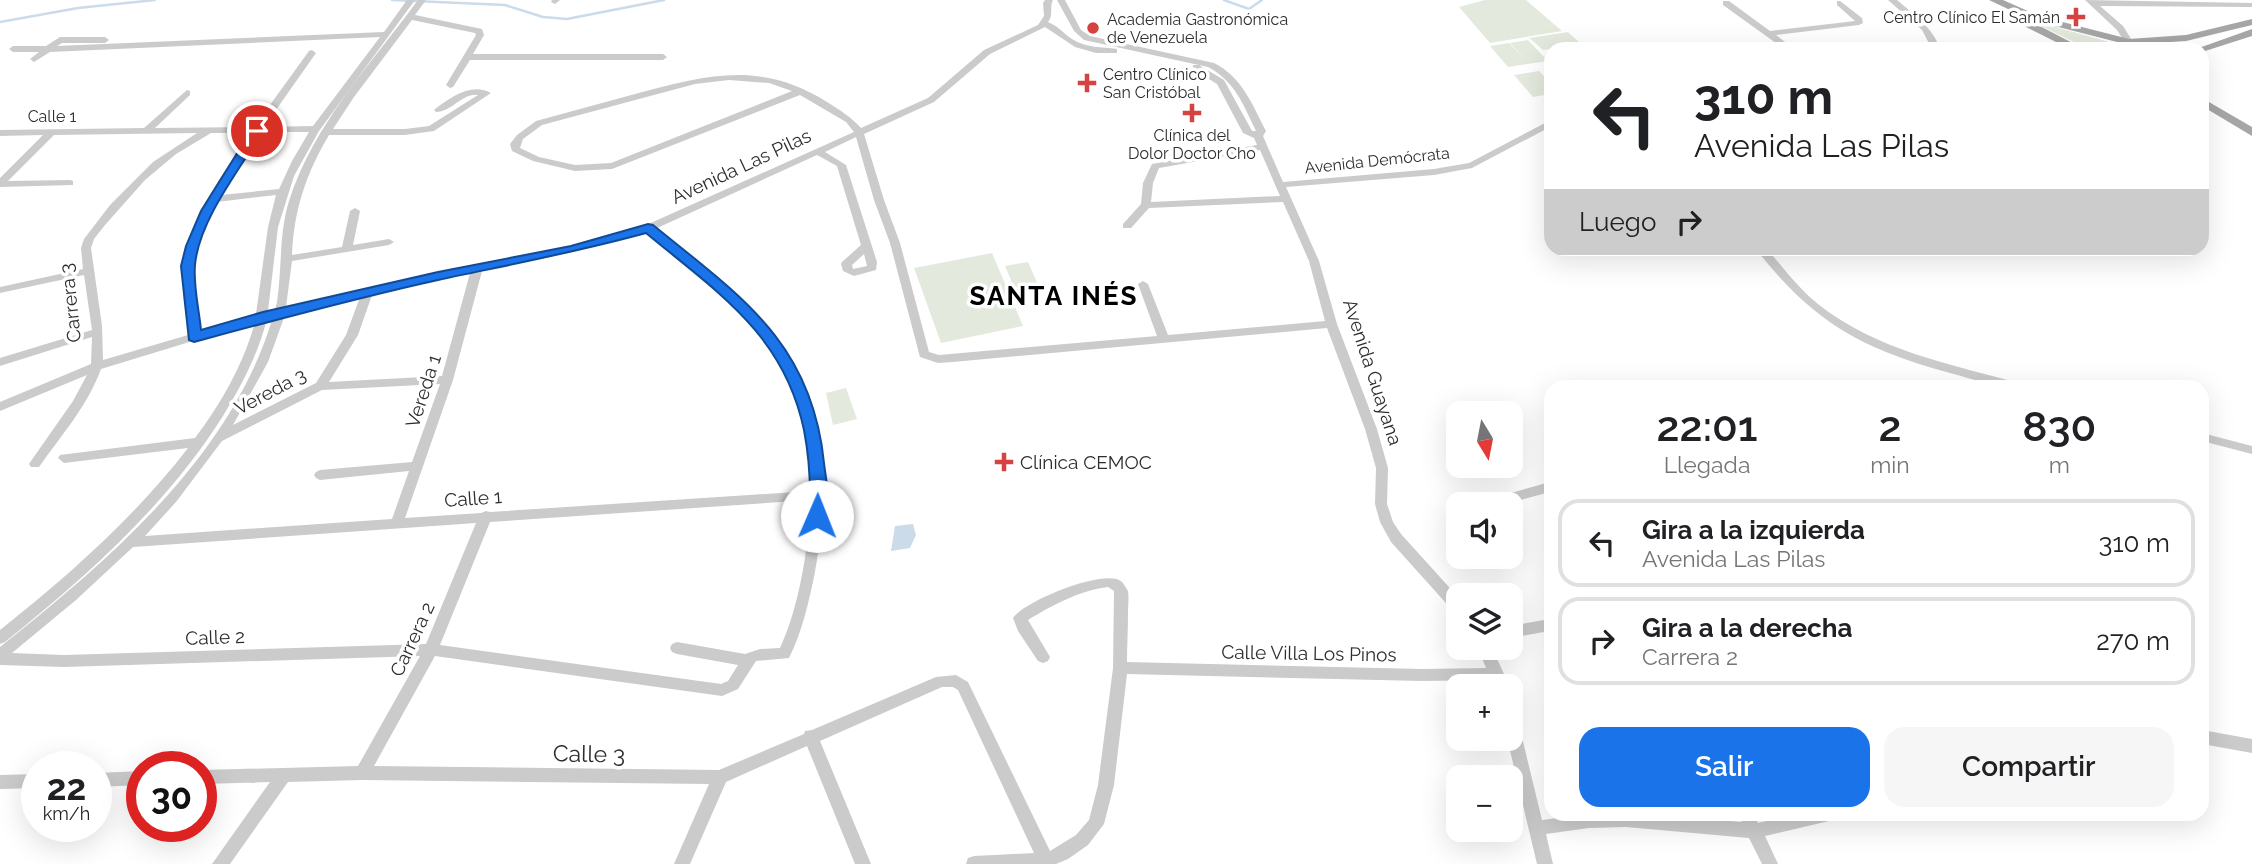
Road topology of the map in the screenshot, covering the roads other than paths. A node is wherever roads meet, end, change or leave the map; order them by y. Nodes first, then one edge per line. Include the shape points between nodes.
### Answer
1 (411, 0) edge
2 (422, 0) edge
3 (1050, 0) edge
4 (1060, 0) edge
5 (1892, 0) edge
6 (1977, 0) edge
7 (1994, 0) edge
8 (2091, 1) edge
9 (1726, 3) dead end
10 (1840, 3) dead end
11 (2252, 5) edge
12 (410, 17) junction
13 (2252, 22) edge
14 (1045, 24) junction
15 (2120, 28) junction
16 (387, 32) junction
17 (2085, 32) junction
18 (2252, 32) edge
19 (1770, 33) junction
20 (93, 40) junction
21 (1781, 42) edge
22 (1935, 42) edge
23 (2064, 42) edge
24 (2129, 42) junction
25 (2209, 46) edge
26 (13, 49) dead end
27 (83, 49) junction
28 (47, 50) junction
29 (1114, 51) junction
30 (312, 53) dead end
31 (469, 57) junction
32 (663, 57) dead end
33 (34, 59) dead end
34 (450, 85) dead end
35 (801, 90) junction
36 (187, 93) dead end
37 (2209, 105) edge
38 (439, 110) dead end
39 (2209, 118) edge
40 (320, 130) junction
41 (1544, 130) edge
42 (257, 131) junction
43 (146, 132) junction
44 (207, 132) junction
45 (859, 132) junction
46 (2252, 132) edge
47 (0, 133) edge
48 (51, 133) junction
49 (2252, 140) edge
50 (1261, 142) junction
51 (817, 151) junction
52 (70, 183) dead end
53 (0, 184) edge
54 (1279, 185) junction
55 (283, 191) junction
56 (214, 199) junction
57 (1285, 199) junction
58 (1146, 205) junction
59 (355, 211) dead end
60 (1127, 226) dead end
61 (648, 228) junction
62 (389, 242) dead end
63 (867, 246) dead end
64 (346, 249) junction
65 (1767, 256) edge
66 (287, 259) junction
67 (477, 268) junction
68 (88, 271) junction
69 (1143, 284) dead end
70 (0, 290) edge
71 (367, 292) junction
72 (280, 313) junction
73 (263, 316) junction
74 (1332, 324) junction
75 (96, 332) junction
76 (194, 337) junction
77 (1163, 338) junction
78 (0, 362) edge
79 (97, 366) junction
80 (447, 380) junction
81 (1991, 380) edge
82 (320, 387) junction
83 (0, 407) edge
84 (219, 439) junction
85 (2209, 439) edge
86 (198, 442) junction
87 (2252, 450) edge
88 (64, 458) dead end
89 (35, 464) dead end
90 (418, 466) junction
91 (320, 475) dead end
92 (1544, 489) edge
93 (1523, 494) edge
94 (819, 495) junction
95 (486, 516) junction
96 (397, 523) junction
97 (130, 542) junction
98 (1446, 594) edge
99 (1544, 626) edge
100 (1523, 630) edge
101 (0, 638) edge
102 (677, 648) dead end
103 (431, 650) junction
104 (0, 657) edge
105 (1043, 657) dead end
106 (746, 660) junction
107 (1120, 668) junction
108 (1446, 677) edge
109 (810, 736) junction
110 (2209, 738) edge
111 (2252, 746) edge
112 (1517, 751) edge
113 (362, 773) junction
114 (284, 775) junction
115 (217, 777) edge
116 (720, 777) junction
117 (21, 781) edge
118 (0, 782) edge
119 (1589, 821) edge
120 (1638, 821) edge
121 (1749, 821) edge
122 (1798, 821) edge
123 (1536, 828) junction
124 (1754, 831) junction
125 (1046, 860) junction
126 (220, 864) edge
127 (682, 864) edge
128 (863, 864) edge
129 (974, 864) edge
130 (1545, 864) edge
131 (1770, 864) edge

1 - 16 street
2 - 12 street
3 - 14 street
3 - 29 street, Avenida Guayana via 1078,40
4 - 50 street, Avenida Guayana via 1087,38 1222,69 1237,85 1261,131
5 - 22 street
6 - 23 main road
7 - 17 main road
8 - 11 street
8 - 15 street
9 - 19 street
10 - 19 street via 1858,23
12 - 31 street via 479,31
12 - 40 street
13 - 24 main road via 2186,38
14 - 29 street via 1055,26 1075,45
14 - 45 street, Avenida Las Pilas via 988,52 931,100
15 - 17 street
15 - 24 street
16 - 20 street
16 - 27 street
16 - 40 street
17 - 24 main road
18 - 25 main road
19 - 21 street
20 - 27 street
20 - 28 street via 60,40
26 - 28 street
27 - 28 street
28 - 33 street
29 - 50 street, Avenida Guayana via 1205,71 1221,82 1248,133
30 - 42 street
31 - 32 street
31 - 34 street
35 - 35 street via 761,79 695,81 539,123 520,136 515,149 575,168 612,166
35 - 45 street via 849,120
36 - 43 street
37 - 46 main road
38 - 40 street, Calle 1 via 467,92 487,93 430,128 405,132
39 - 49 main road
40 - 42 street, Calle 1
40 - 55 street via 296,162
40 - 66 street via 292,204
41 - 54 street, Avenida Demócrata via 1472,165
42 - 44 street, Calle 1
42 - 56 street
43 - 44 street, Calle 1
43 - 48 street, Calle 1
44 - 68 street, Carrera 3 via 152,166 102,221 86,248
45 - 51 street, Avenida Las Pilas
45 - 77 street via 924,354 953,358
47 - 48 street, Calle 1
48 - 53 street
50 - 54 street, Avenida Guayana
50 - 58 street via 1155,166
51 - 61 street, Avenida Las Pilas
51 - 63 street via 841,165
52 - 53 street
54 - 57 street, Avenida Guayana
55 - 56 street
55 - 73 street via 272,231
56 - 76 street via 188,266
57 - 58 street
57 - 74 street, Avenida Guayana via 1314,261
58 - 60 street
59 - 64 street
61 - 67 street, Avenida Las Pilas via 615,240
61 - 94 street via 736,300 780,350 807,408
62 - 64 street
64 - 66 street
65 - 81 street via 1817,309 1870,342
66 - 72 street
67 - 71 street, Avenida Las Pilas
67 - 80 street, Vereda 1
68 - 70 street
68 - 75 street, Carrera 3
69 - 77 street
71 - 72 street, Avenida Las Pilas
71 - 82 street, Vereda 3 via 352,335
72 - 73 street, Avenida Las Pilas
72 - 84 street via 251,385
73 - 76 street, Avenida Las Pilas
73 - 86 street via 241,374
74 - 77 street
74 - 98 street, Avenida Guayana via 1382,468 1381,504 1387,522
75 - 78 street
75 - 79 street, Carrera 3
76 - 79 street, Avenida Las Pilas
79 - 83 street, Avenida Las Pilas
79 - 89 street, Carrera 3
80 - 82 street
80 - 90 street, Vereda 1
82 - 84 street, Vereda 3
84 - 97 street
85 - 87 street
86 - 88 street
86 - 101 street via 109,545
90 - 91 street
90 - 96 street, Vereda 1
92 - 93 street
94 - 95 street, Calle 1
94 - 106 street via 815,537 791,641 784,654 760,653
95 - 96 street, Calle 1
95 - 103 street, Carrera 2
96 - 97 street, Calle 1
97 - 104 street
99 - 100 street
102 - 106 street
103 - 104 street, Calle 2 via 64,661
103 - 106 street, Calle 2 via 722,690 733,685
103 - 113 street, Carrera 2
105 - 107 street via 1020,618 1097,583 1113,583 1121,591
107 - 108 street, Calle Villa Los Pinos
107 - 125 street via 1106,785 1096,824 1082,841
109 - 116 street, Calle 3
109 - 125 street, Calle 3 via 941,681 956,681 963,686
109 - 128 street
110 - 111 street
112 - 123 street
113 - 114 street, Calle 3
113 - 116 street, Calle 3
114 - 115 street, Calle 3
114 - 126 street
116 - 127 street
117 - 118 street
119 - 123 street
120 - 124 street
121 - 124 street
122 - 124 street
123 - 130 street
124 - 131 street
125 - 129 street

